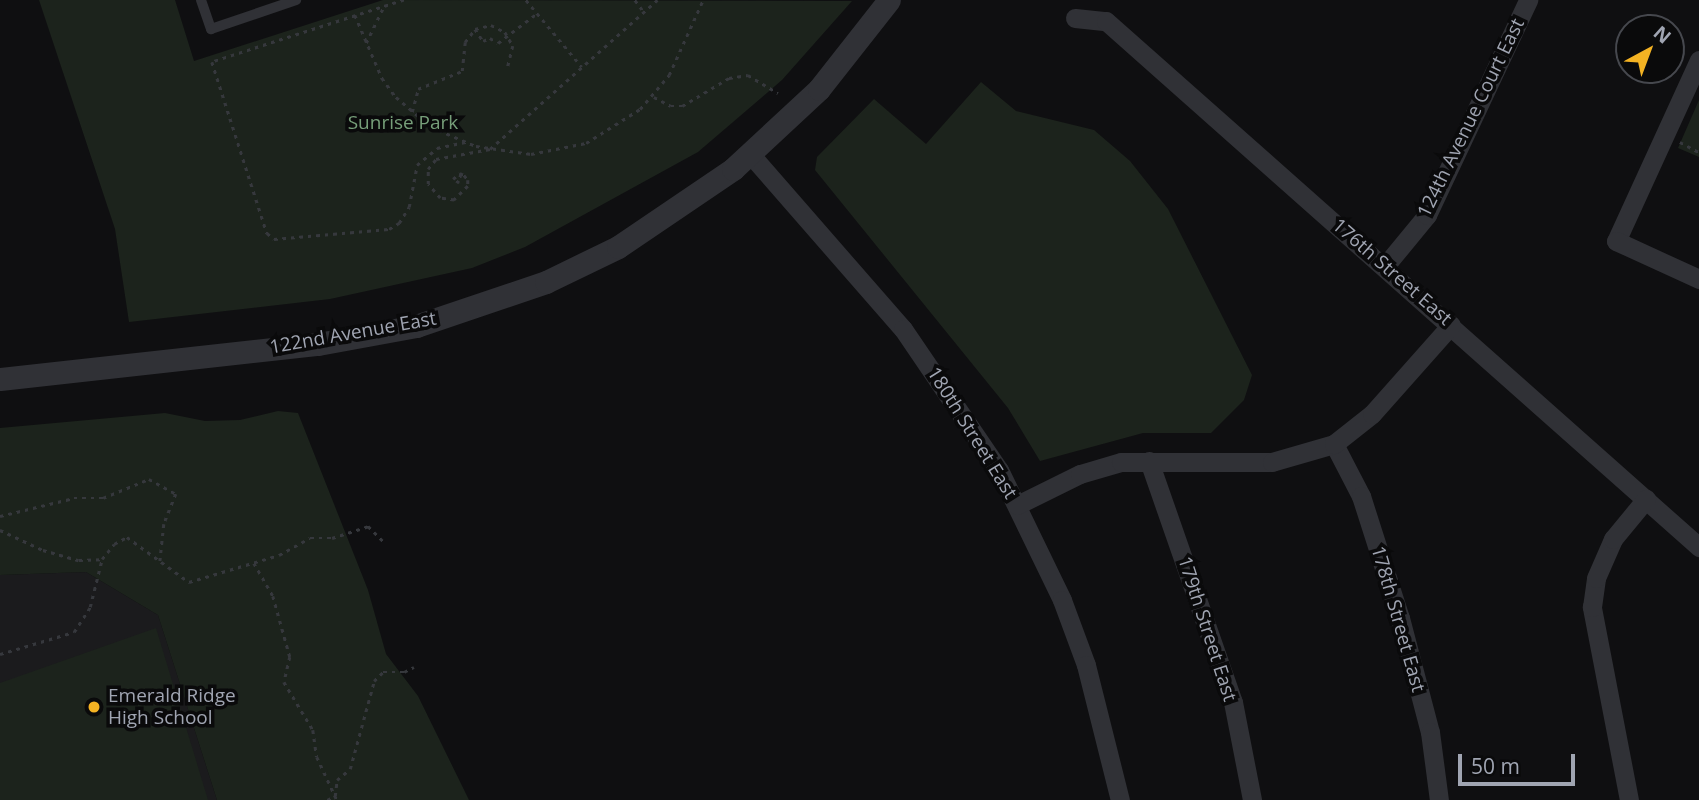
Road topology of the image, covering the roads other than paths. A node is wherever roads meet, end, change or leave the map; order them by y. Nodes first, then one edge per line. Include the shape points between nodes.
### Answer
1 (201, 0) edge
2 (296, 0) edge
3 (889, 0) edge
4 (1528, 0) edge
5 (1075, 18) dead end
6 (1699, 60) edge
7 (751, 155) junction
8 (1385, 266) junction
9 (1699, 279) edge
10 (1451, 324) junction
11 (0, 379) edge
12 (1334, 444) junction
13 (1149, 461) junction
14 (1646, 499) junction
15 (1017, 505) junction
16 (1699, 547) edge
17 (1120, 800) edge
18 (1252, 800) edge
19 (1438, 800) edge
20 (1629, 800) edge

1 - 2 lane via 211,29
3 - 7 street, 122nd Avenue East via 819,89
4 - 8 street, 124th Avenue Court East via 1427,215
5 - 8 street, 176th Street East via 1106,20
6 - 9 street via 1616,241
7 - 11 street, 122nd Avenue East via 692,201 618,247 546,282 450,316 318,344
7 - 15 street, 180th Street East via 903,329 985,445
8 - 10 street, 176th Street East
10 - 12 street via 1372,414
10 - 14 street, 176th Street East
12 - 13 street via 1272,462
12 - 19 street, 178th Street East via 1361,496 1400,618 1430,732
13 - 15 street via 1121,462 1080,474
13 - 18 street, 179th Street East via 1233,702
14 - 16 street, 176th Street East
14 - 20 street via 1613,539 1596,578 1592,607
15 - 17 street, 180th Street East via 1062,600 1086,665

